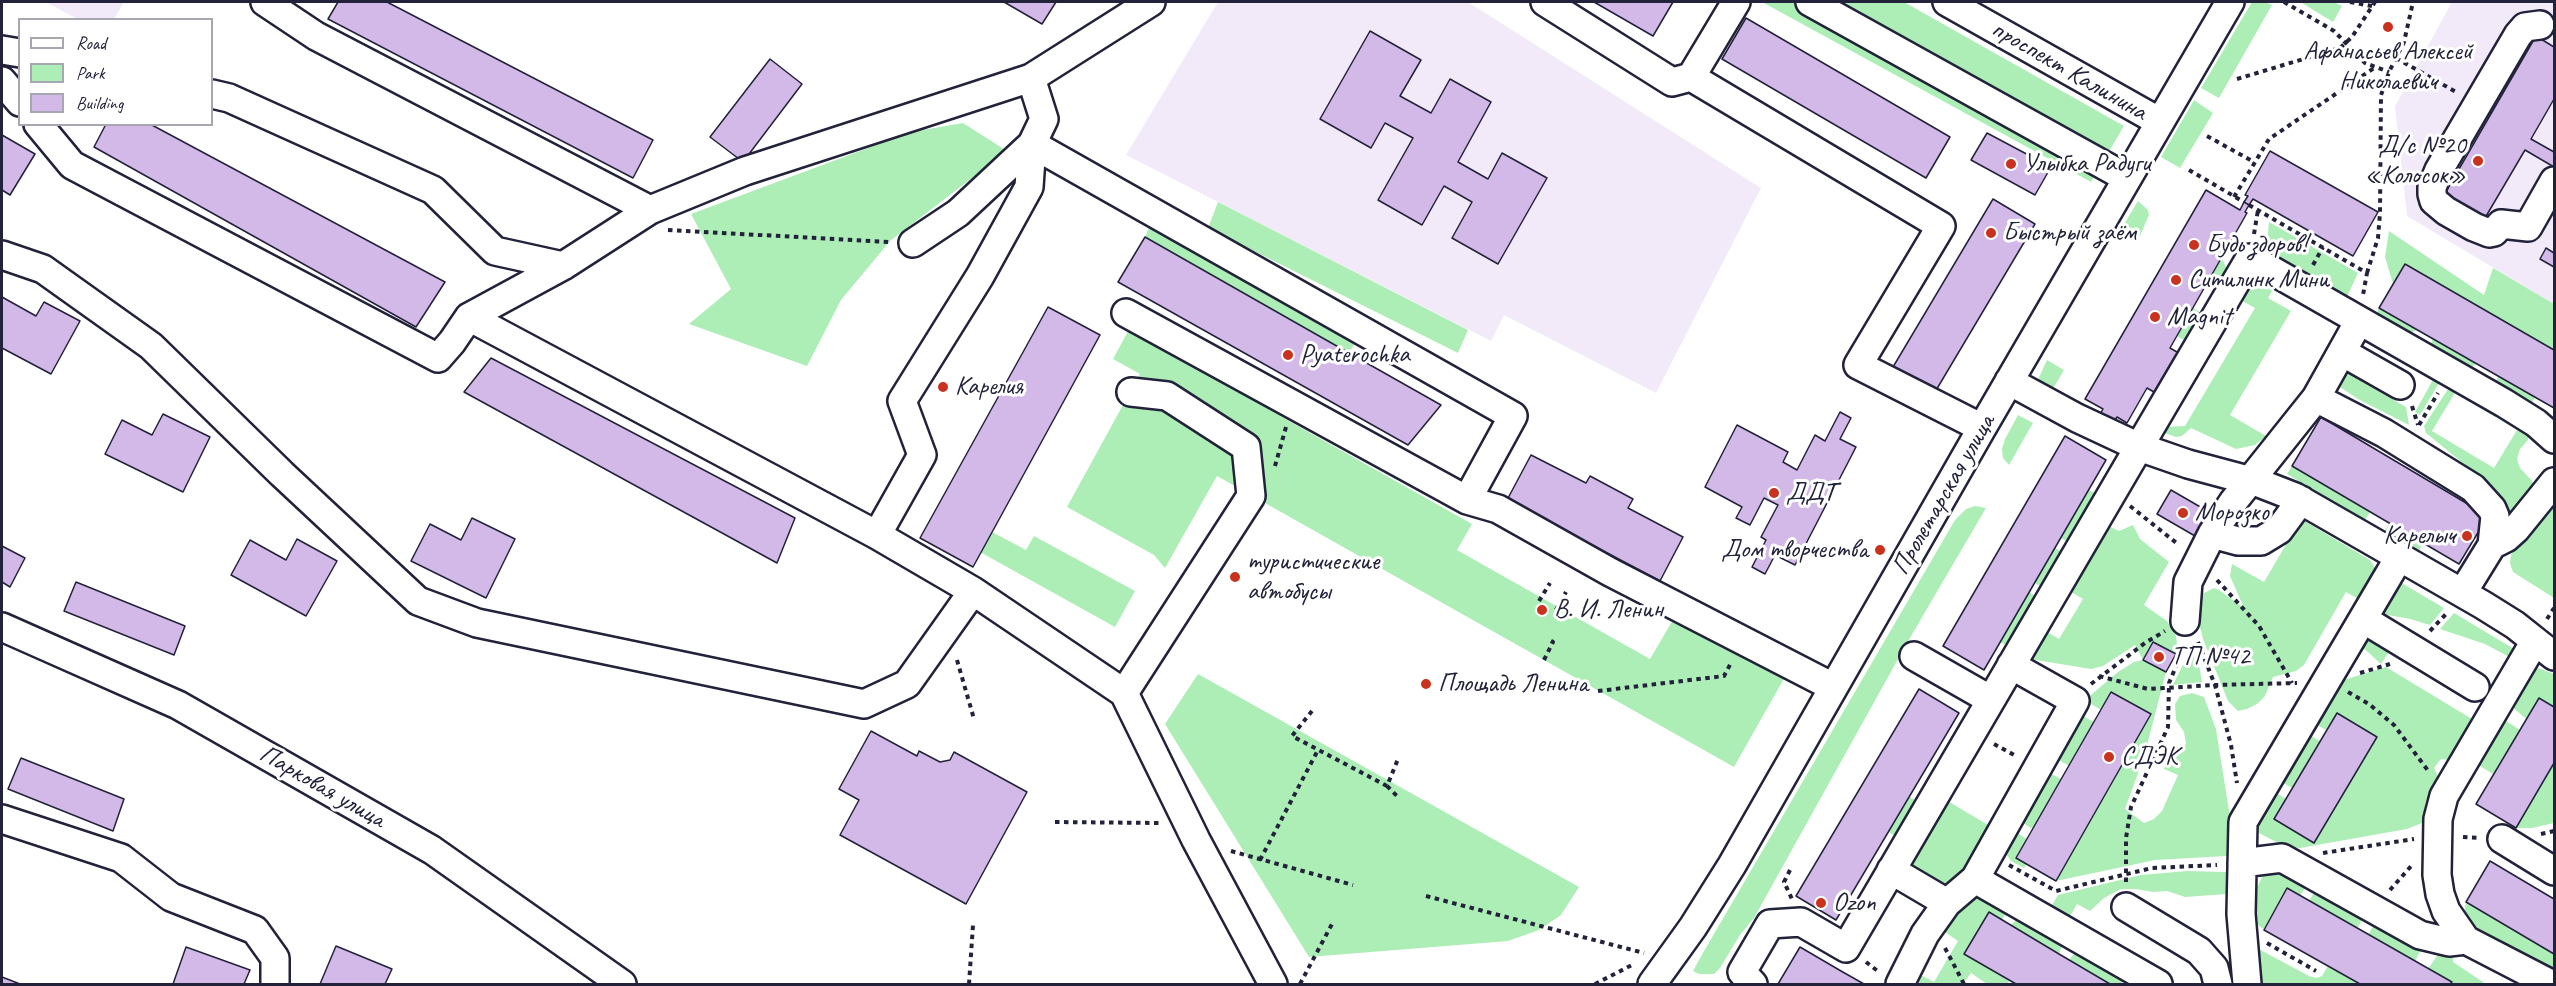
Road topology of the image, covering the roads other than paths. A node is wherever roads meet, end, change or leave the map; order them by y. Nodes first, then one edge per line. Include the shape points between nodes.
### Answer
1 (265, 2) edge
2 (1151, 2) edge
3 (1545, 2) edge
4 (1736, 2) edge
5 (1810, 2) edge
6 (1947, 2) edge
7 (2230, 2) edge
8 (2550, 22) edge
9 (2, 50) edge
10 (18, 53) edge
11 (1691, 77) junction
12 (1030, 78) junction
13 (2, 81) edge
14 (213, 94) edge
15 (18, 100) edge
16 (2160, 122) junction
17 (40, 126) edge
18 (1032, 144) junction
19 (2127, 178) junction
20 (2554, 181) edge
21 (650, 210) junction
22 (913, 243) road end
23 (2, 255) edge
24 (563, 266) junction
25 (1126, 313) dead end
26 (469, 317) junction
27 (2358, 321) junction
28 (2342, 352) junction
29 (2009, 381) junction
30 (2400, 385) dead end
31 (1131, 392) dead end
32 (2316, 398) junction
33 (1982, 428) junction
34 (2554, 439) edge
35 (2139, 447) junction
36 (2250, 480) junction
37 (2554, 482) edge
38 (1467, 500) junction
39 (2301, 500) junction
40 (2212, 534) junction
41 (877, 535) junction
42 (2492, 545) junction
43 (2400, 556) junction
44 (973, 591) junction
45 (2463, 592) junction
46 (2363, 619) junction
47 (2185, 621) road end
48 (2, 627) edge
49 (2545, 648) edge
50 (1914, 656) dead end
51 (2012, 665) junction
52 (1833, 687) junction
53 (2475, 687) dead end
54 (1124, 693) junction
55 (1991, 700) junction
56 (2, 819) edge
57 (2502, 839) dead end
58 (2242, 863) junction
59 (1891, 870) junction
60 (2554, 871) edge
61 (1976, 879) junction
62 (1947, 903) junction
63 (2126, 907) road end
64 (2466, 940) junction
65 (1894, 981) edge
66 (275, 984) edge
67 (621, 984) edge
68 (1273, 984) edge
69 (1652, 984) edge
70 (1753, 984) edge
71 (2158, 984) edge
72 (2218, 984) edge
73 (2247, 984) edge
74 (2551, 984) edge

1 - 21 street via 316,36
2 - 12 street
3 - 11 street via 1672,82
4 - 11 street
5 - 19 street
6 - 16 street, проспект Калинина
7 - 16 street, Пролетарская улица
8 - 20 street via 2521,30 2434,179 2432,195 2439,206 2489,233 2501,224 2528,227
9 - 10 street
11 - 33 street via 1941,225 1858,365
12 - 18 street via 1044,119
12 - 21 street via 745,171
13 - 15 street
14 - 24 street via 433,190 495,251
16 - 19 street, Пролетарская улица
17 - 26 street via 72,165 438,358
18 - 22 street via 958,213
18 - 38 street via 1513,416
18 - 41 street via 1029,187 980,276 902,401 922,455
19 - 29 street, Пролетарская улица
21 - 24 street
23 - 44 street via 43,269 151,346 418,601 477,622 875,710 907,684
24 - 26 street
25 - 38 street
26 - 41 street
27 - 28 street
27 - 34 street via 2525,416
27 - 35 street via 2250,258
28 - 30 street
28 - 32 street
29 - 33 street, Пролетарская улица
29 - 35 street
31 - 54 street via 1167,396 1246,447 1251,496
32 - 36 street
32 - 42 street via 2406,446 2473,488 2494,516
33 - 52 street, Пролетарская улица
35 - 36 street
35 - 51 street
36 - 39 street
36 - 40 street
37 - 42 street via 2516,529
38 - 52 street via 1498,509 1610,572
39 - 40 street via 2279,530 2261,541 2238,542
39 - 43 street
40 - 47 street via 2188,582
41 - 44 street
42 - 45 street
43 - 45 street
43 - 46 street
44 - 54 street
45 - 49 street
46 - 53 street
46 - 58 street via 2243,822
48 - 67 street, Парковая улица via 178,705 422,844
49 - 64 street via 2444,796 2436,836 2437,875 2440,894
50 - 55 street
51 - 55 street
51 - 61 street via 2074,701
52 - 69 street, Пролетарская улица via 1732,866
54 - 68 street
55 - 59 street
56 - 66 street via 121,858 171,897 255,930 274,958
57 - 60 street
58 - 64 street via 2282,858 2430,939
58 - 73 street
59 - 62 street
59 - 70 street via 1846,948 1801,922 1770,924 1742,972
61 - 62 street
61 - 71 street
62 - 65 street
63 - 72 street via 2199,951 2214,968
64 - 74 street

